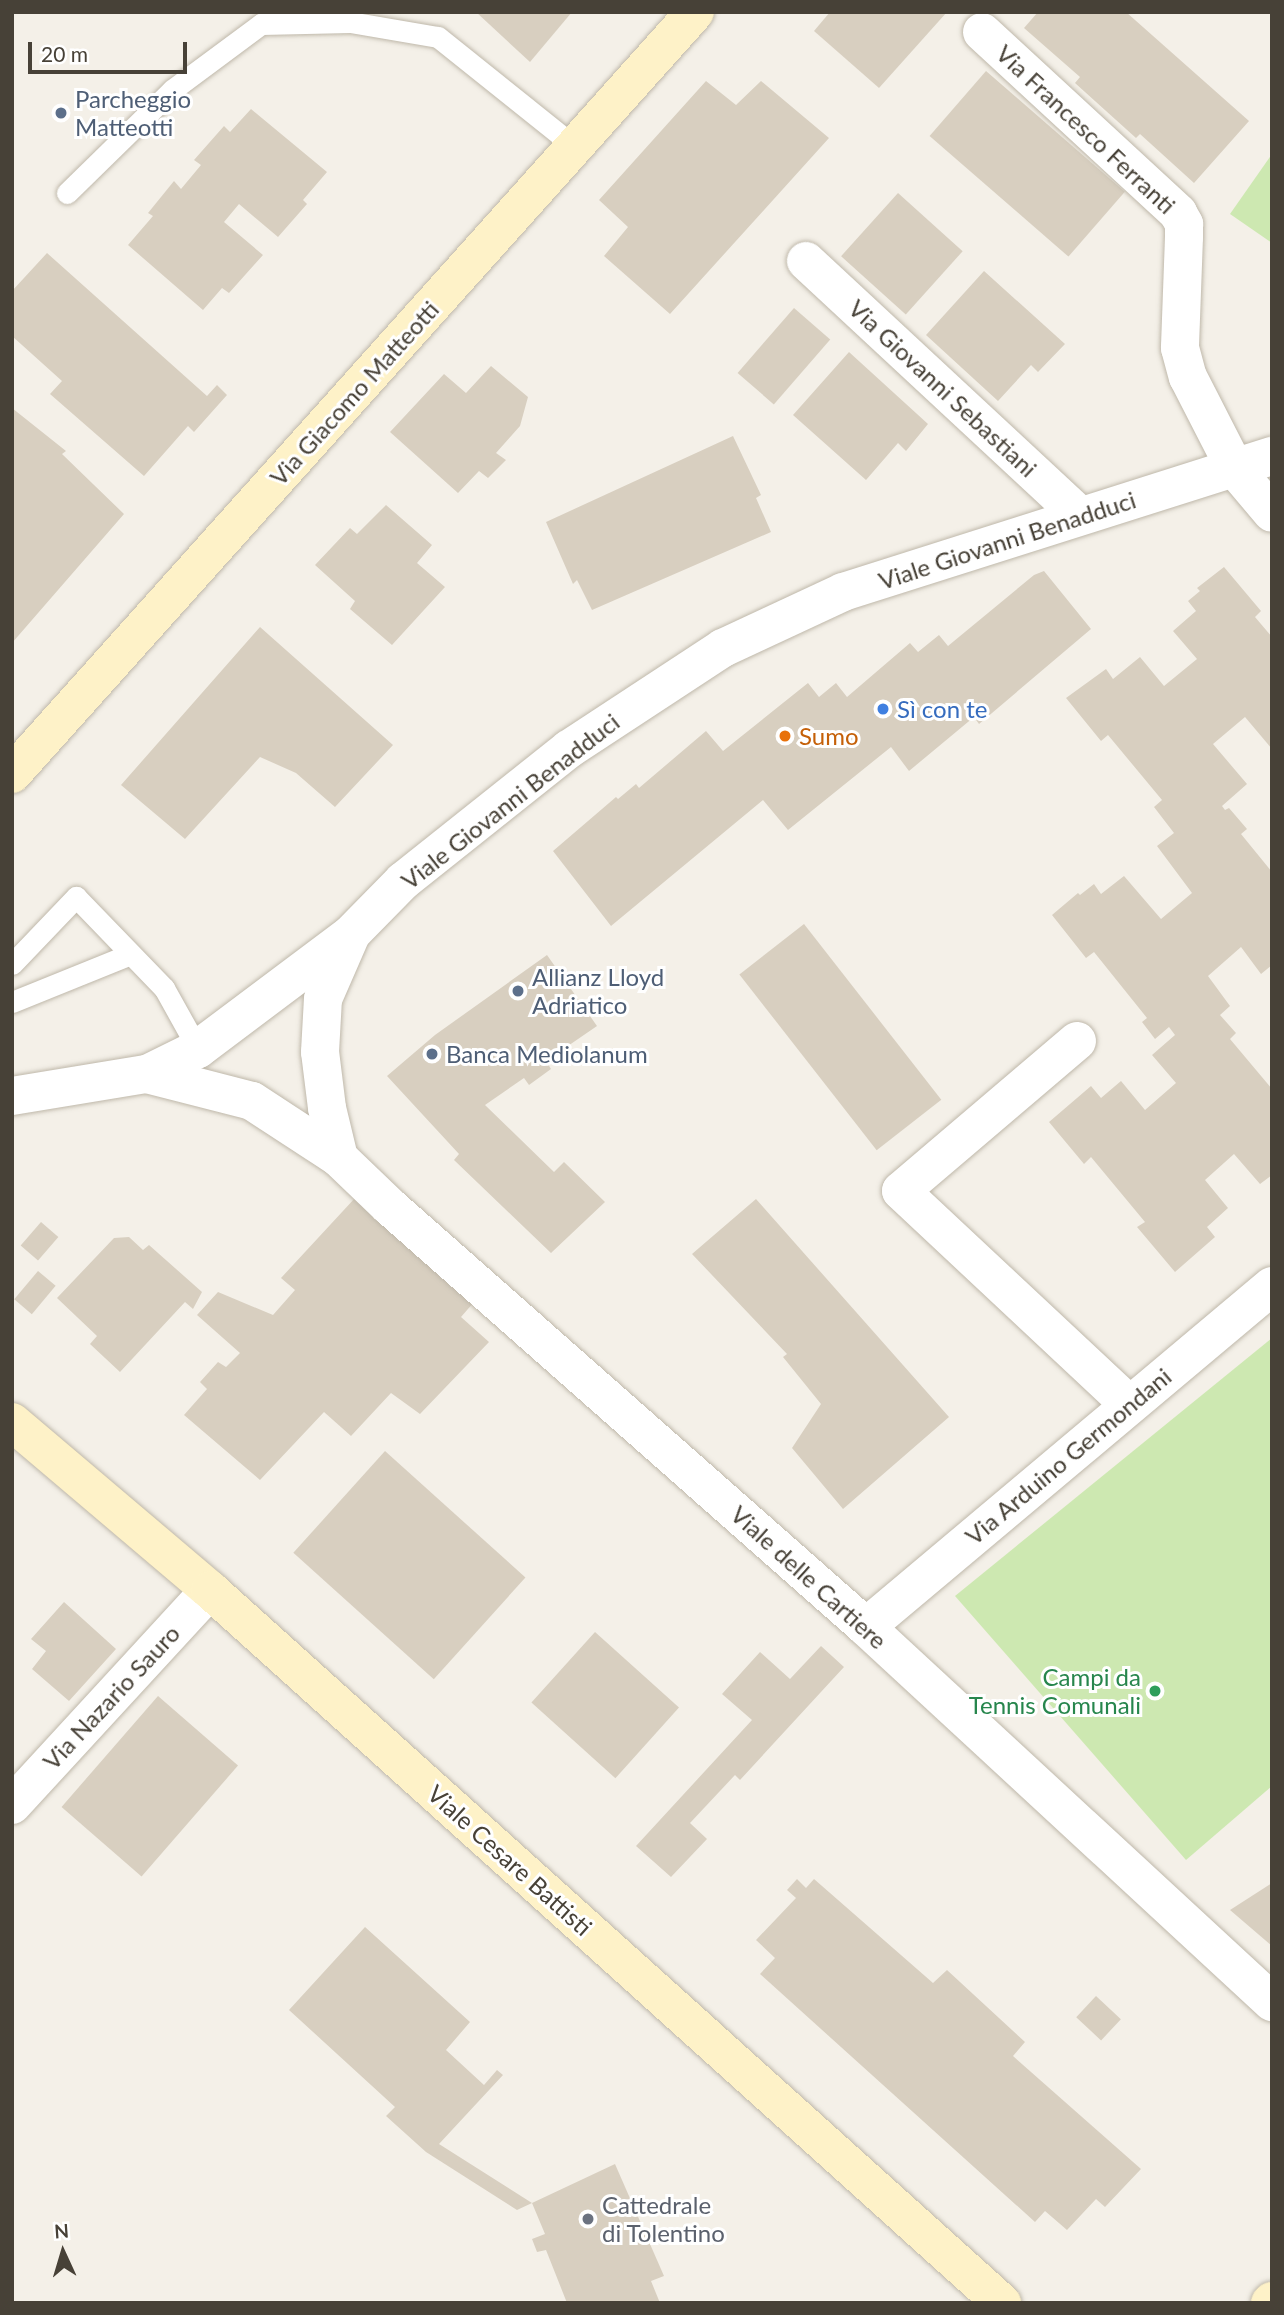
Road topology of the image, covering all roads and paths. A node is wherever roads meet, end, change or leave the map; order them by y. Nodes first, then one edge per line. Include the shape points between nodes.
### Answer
1 (695, 12) edge
2 (982, 32) dead end
3 (574, 146) junction
4 (67, 193) dead end
5 (806, 261) dead end
6 (1272, 456) edge
7 (1235, 469) junction
8 (1272, 513) edge
9 (1079, 515) junction
10 (12, 774) edge
11 (350, 934) junction
12 (131, 954) junction
13 (12, 964) edge
14 (12, 1002) edge
15 (1077, 1041) dead end
16 (198, 1049) junction
17 (147, 1074) junction
18 (12, 1096) edge
19 (340, 1158) junction
20 (1272, 1286) edge
21 (1129, 1404) junction
22 (12, 1422) edge
23 (210, 1590) junction
24 (866, 1627) junction
25 (12, 1805) edge
26 (1272, 2003) edge
27 (1002, 2303) edge

1 - 3 street, Via Giacomo Matteotti
2 - 7 street, Via Francesco Ferranti via 1178,213 1184,224 1180,348 1200,404
3 - 4 lane via 438,37 350,22 261,24 172,90
3 - 10 street, Via Giacomo Matteotti
5 - 9 street, Via Giovanni Sebastiani
6 - 7 street, Viale Giovanni Benadduci
7 - 8 street, Via Francesco Ferranti
7 - 9 street, Viale Giovanni Benadduci
9 - 11 street, Viale Giovanni Benadduci via 843,592 723,648 569,749 403,881
11 - 16 street, Viale Giovanni Benadduci
11 - 19 street via 323,999 320,1052 327,1108
12 - 13 lane via 76,897
12 - 14 lane
12 - 16 lane via 164,988
15 - 21 street via 901,1191
16 - 17 street, Viale Giovanni Benadduci
17 - 18 street, Viale Giovanni Benadduci
17 - 19 street, Viale delle Cartiere via 251,1101
19 - 24 street, Viale delle Cartiere
20 - 21 street, Via Arduino Germondani
21 - 24 street, Via Arduino Germondani
22 - 23 street, Viale Cesare Battisti
23 - 25 street, Via Nazario Sauro
23 - 27 street, Viale Cesare Battisti
24 - 26 street, Viale delle Cartiere

